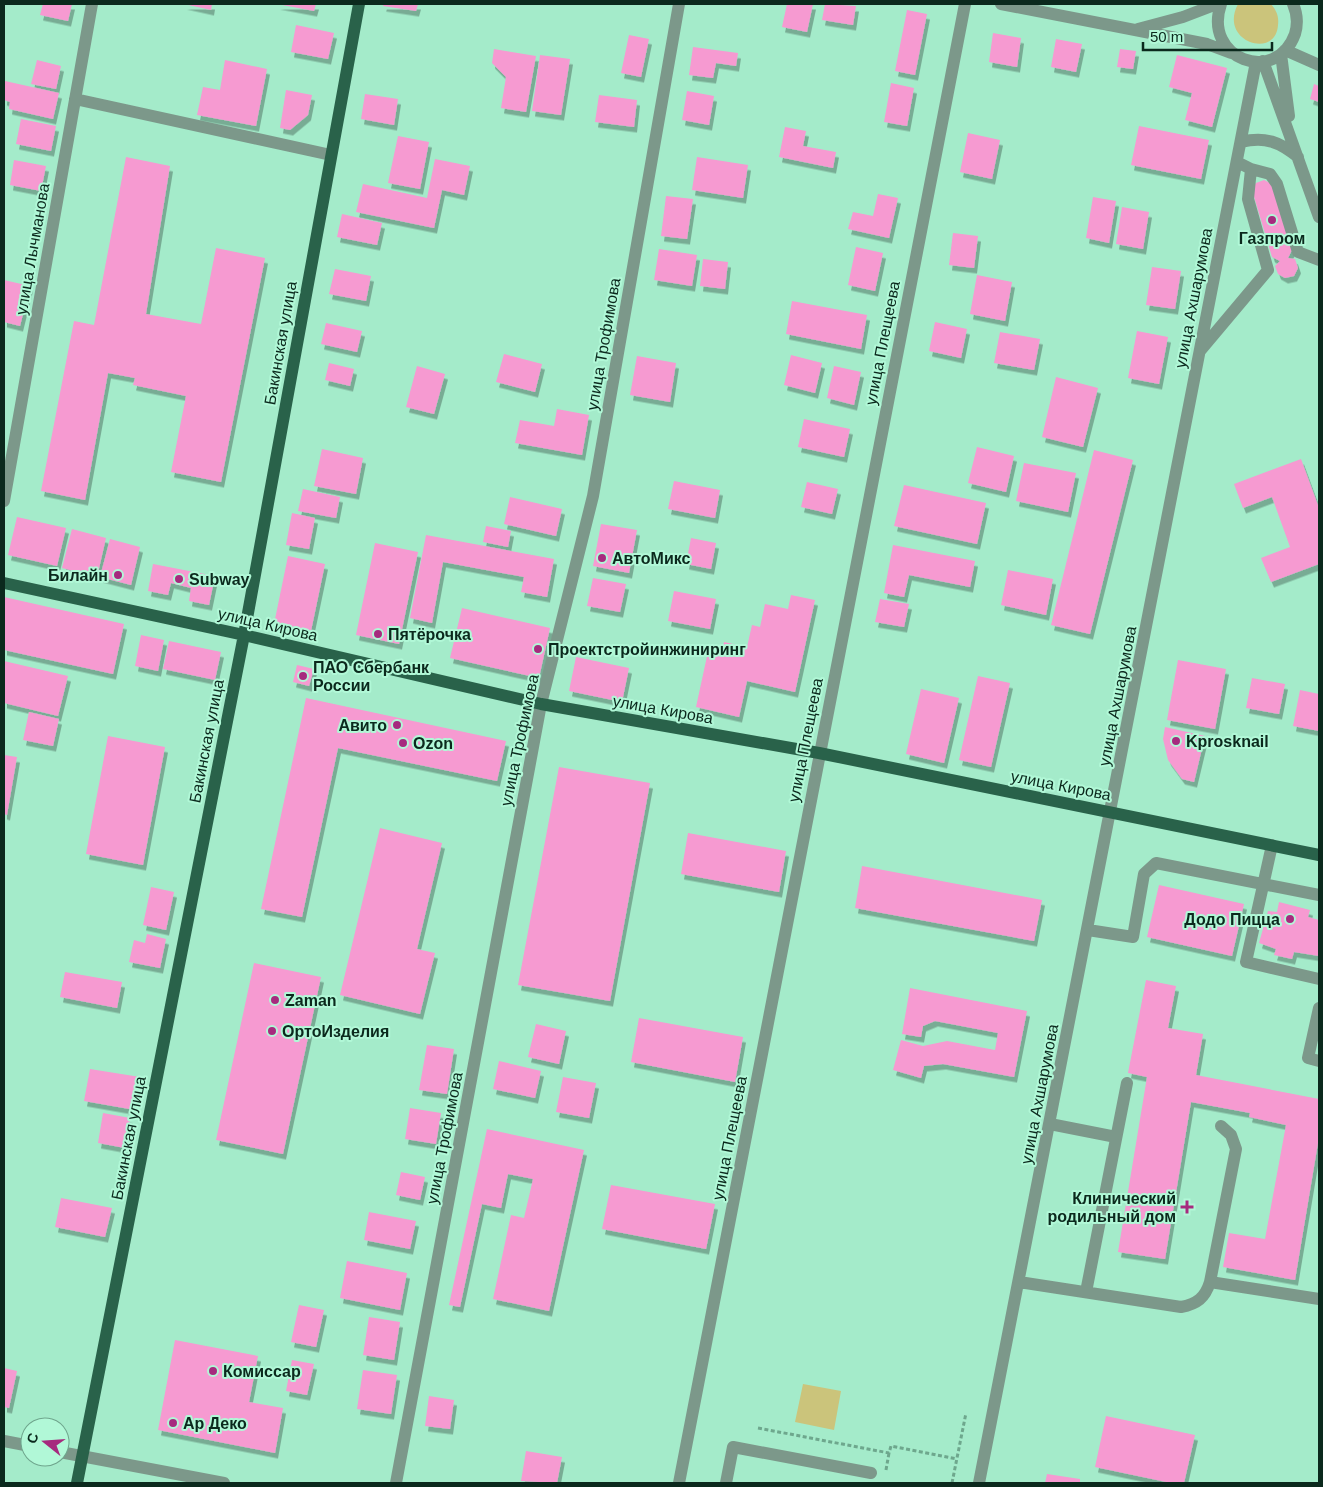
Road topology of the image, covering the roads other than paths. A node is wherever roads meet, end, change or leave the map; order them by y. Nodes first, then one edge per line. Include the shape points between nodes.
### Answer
1 (92, 4) edge
2 (359, 4) edge
3 (679, 4) edge
4 (965, 4) edge
5 (1002, 4) edge
6 (1219, 4) edge
7 (1294, 4) edge
8 (1136, 30) junction
9 (1231, 52) junction
10 (1283, 52) junction
11 (1260, 62) junction
12 (1319, 65) edge
13 (75, 99) junction
14 (1292, 138) junction
15 (1241, 142) junction
16 (331, 155) junction
17 (1298, 157) junction
18 (1237, 162) junction
19 (1251, 169) junction
20 (1319, 216) edge
21 (1319, 260) edge
22 (1199, 352) junction
23 (4, 501) edge
24 (4, 583) edge
25 (244, 635) junction
26 (541, 704) junction
27 (819, 753) junction
28 (1112, 812) junction
29 (1272, 845) junction
30 (1319, 856) edge
31 (1263, 884) junction
32 (1319, 895) edge
33 (1088, 930) junction
34 (1319, 979) edge
35 (1319, 1008) edge
36 (1319, 1061) edge
37 (1127, 1083) dead end
38 (1050, 1124) junction
39 (1221, 1126) dead end
40 (1116, 1137) junction
41 (1019, 1282) junction
42 (1210, 1282) junction
43 (1086, 1292) junction
44 (1319, 1299) edge
45 (4, 1441) edge
46 (20, 1444) edge
47 (70, 1454) edge
48 (81, 1457) junction
49 (871, 1473) dead end
50 (77, 1483) edge
51 (224, 1483) edge
52 (396, 1483) edge
53 (679, 1483) edge
54 (726, 1483) edge
55 (979, 1483) edge

1 - 13 street, улица Лычманова
2 - 16 main road, Бакинская улица
3 - 26 street, улица Трофимова via 593,496
4 - 27 street, улица Плещеева
5 - 8 street
6 - 8 street
6 - 9 street via 1217,29
7 - 10 street via 1296,29
8 - 9 street
9 - 11 street via 1243,60
10 - 11 street
10 - 12 street
10 - 14 street
11 - 14 street
11 - 15 street, улица Ахшарумова
13 - 16 street
13 - 23 street, улица Лычманова
14 - 17 street
15 - 17 street via 1270,140
15 - 18 street, улица Ахшарумова
16 - 25 main road, Бакинская улица
17 - 20 street
18 - 19 street
18 - 22 street, улица Ахшарумова
19 - 21 street via 1270,174 1277,184 1298,252
19 - 22 street via 1248,199 1268,270
22 - 28 street, улица Ахшарумова
24 - 25 main road, улица Кирова
25 - 26 main road, улица Кирова
25 - 48 main road, Бакинская улица
26 - 27 main road, улица Кирова
26 - 52 street, улица Трофимова
27 - 28 main road, улица Кирова
27 - 53 street, улица Плещеева
28 - 29 main road, улица Кирова
28 - 33 street, улица Ахшарумова
29 - 30 main road, улица Кирова
29 - 31 street
31 - 32 street
31 - 33 street via 1156,863 1144,874 1133,937
31 - 34 street via 1246,962
33 - 38 street, улица Ахшарумова
35 - 36 street via 1308,1058
37 - 40 street
38 - 40 street
38 - 41 street, улица Ахшарумова
39 - 42 street via 1231,1135 1236,1149
40 - 43 street
41 - 43 street
41 - 55 street, улица Ахшарумова
42 - 43 street via 1201,1300 1181,1307
42 - 44 street
45 - 46 street
47 - 48 street
48 - 50 main road, Бакинская улица
48 - 51 street
49 - 54 street via 733,1447

